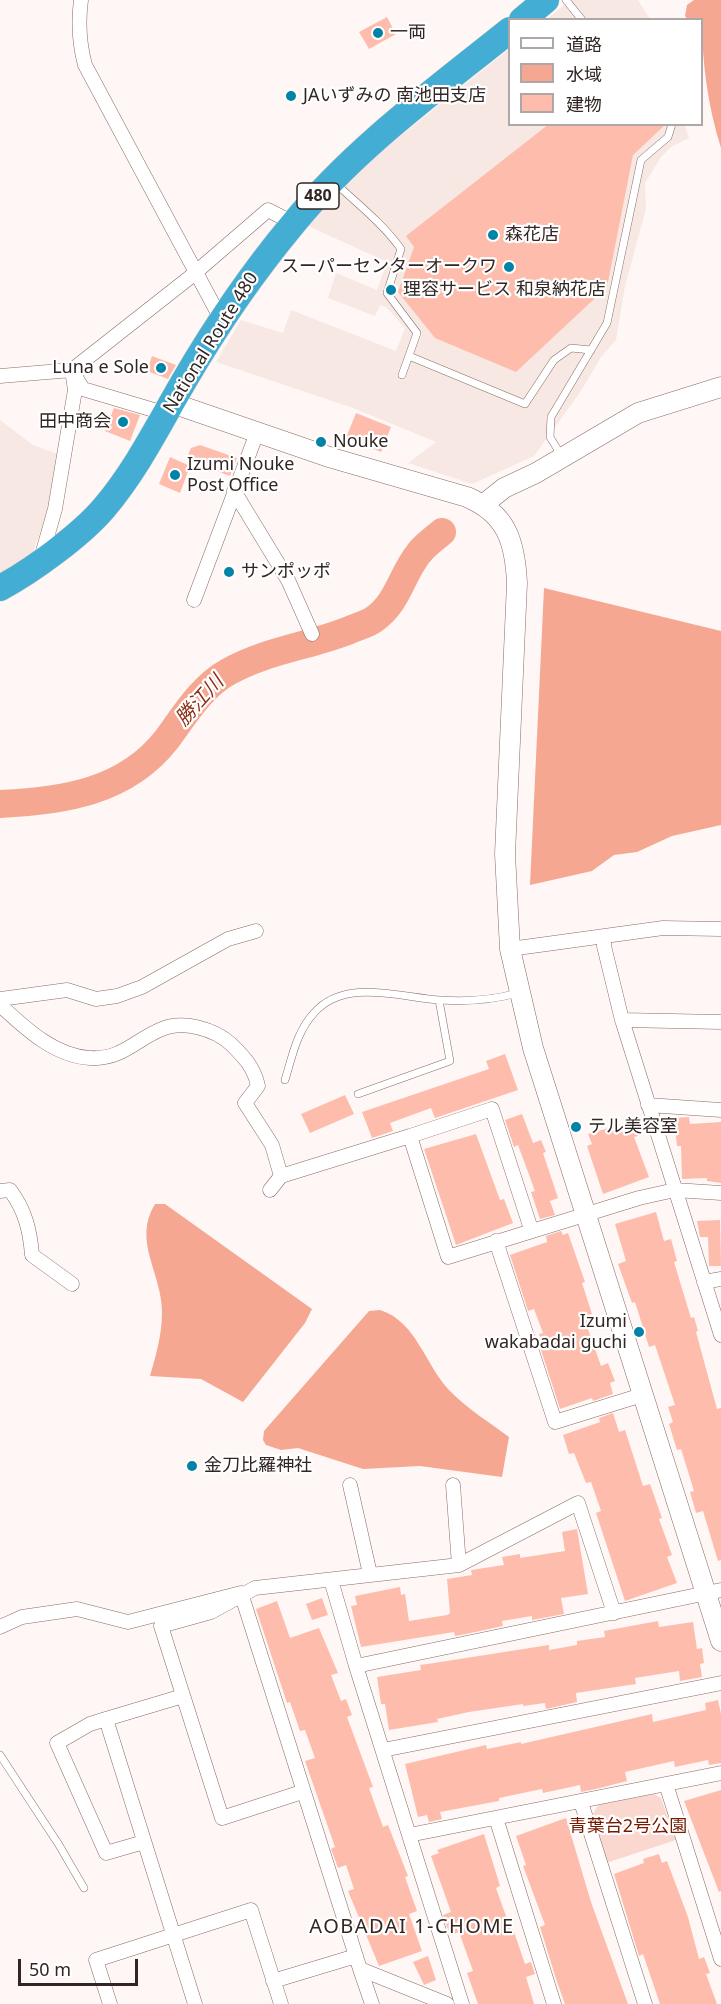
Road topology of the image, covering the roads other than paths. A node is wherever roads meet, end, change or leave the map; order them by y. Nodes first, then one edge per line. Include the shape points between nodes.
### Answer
1 (81, 0) edge
2 (546, 0) edge
3 (566, 0) edge
4 (524, 18) edge
5 (580, 18) edge
6 (508, 32) edge
7 (671, 126) edge
8 (332, 180) junction
9 (293, 223) junction
10 (194, 273) junction
11 (222, 321) junction
12 (591, 350) junction
13 (409, 356) junction
14 (72, 370) junction
15 (402, 375) dead end
16 (0, 376) edge
17 (721, 387) edge
18 (172, 403) junction
19 (258, 430) junction
20 (563, 458) junction
21 (234, 491) junction
22 (484, 504) junction
23 (40, 562) junction
24 (0, 588) edge
25 (194, 600) dead end
26 (312, 634) dead end
27 (721, 928) edge
28 (256, 932) dead end
29 (604, 936) junction
30 (510, 949) junction
31 (519, 993) junction
32 (0, 999) edge
33 (439, 1000) junction
34 (0, 1005) edge
35 (622, 1020) junction
36 (721, 1022) edge
37 (285, 1080) dead end
38 (358, 1094) dead end
39 (648, 1105) junction
40 (721, 1110) edge
41 (410, 1136) junction
42 (281, 1176) junction
43 (270, 1190) dead end
44 (675, 1190) junction
45 (0, 1191) edge
46 (721, 1193) edge
47 (585, 1214) junction
48 (531, 1229) junction
49 (496, 1241) junction
50 (721, 1279) edge
51 (704, 1282) junction
52 (72, 1284) dead end
53 (721, 1335) edge
54 (642, 1395) junction
55 (350, 1485) dead end
56 (453, 1485) dead end
57 (459, 1565) junction
58 (370, 1574) junction
59 (331, 1580) junction
60 (714, 1592) edge
61 (241, 1593) junction
62 (614, 1613) junction
63 (0, 1627) edge
64 (721, 1641) edge
65 (356, 1666) junction
66 (721, 1683) edge
67 (183, 1696) junction
68 (106, 1719) junction
69 (383, 1750) junction
70 (0, 1755) edge
71 (721, 1773) edge
72 (666, 1784) junction
73 (302, 1792) junction
74 (581, 1802) junction
75 (496, 1818) junction
76 (409, 1835) junction
77 (144, 1842) junction
78 (84, 1888) dead end
79 (173, 1934) junction
80 (721, 1959) edge
81 (358, 1962) junction
82 (273, 1981) junction
83 (110, 2004) edge
84 (195, 2004) edge
85 (281, 2004) edge
86 (372, 2004) edge
87 (447, 2004) edge
88 (462, 2004) edge
89 (554, 2004) edge
90 (645, 2004) edge

1 - 10 street via 78,21 85,65
2 - 4 highway
3 - 5 lane
6 - 8 highway, National Route 480 / 480 via 379,135
7 - 12 lane via 668,137 641,160 607,323
8 - 9 highway, National Route 480 / 480
8 - 13 lane via 384,226 401,249 387,293 417,333
9 - 10 street via 268,210
9 - 11 highway, National Route 480 / 480
10 - 11 street
10 - 14 street
11 - 18 highway, National Route 480 / 480
12 - 13 lane via 571,348 554,360 525,404
12 - 20 lane via 551,417 550,437
13 - 15 lane
14 - 16 street
14 - 18 street via 83,388 158,411
14 - 23 street via 75,390 55,509
17 - 20 street via 638,413
18 - 19 street
18 - 23 highway, National Route 480 / 480 via 136,464 103,509
19 - 21 street
19 - 22 street via 332,458
20 - 22 street via 504,488
21 - 25 street
21 - 26 street via 288,580
22 - 30 street via 510,536 516,554 505,854
23 - 24 highway, National Route 480 / 480
27 - 29 street via 663,928
28 - 32 street via 228,939 142,987 117,996 96,999 61,990
29 - 30 street
29 - 35 street
30 - 31 street
31 - 33 lane via 491,1001
31 - 47 street
33 - 37 lane via 399,993 334,998 314,1012 300,1034
33 - 38 lane via 450,1061
34 - 42 street via 26,1028 72,1055 114,1055 162,1029 180,1026 195,1027 225,1039 255,1071 258,1086 244,1103 272,1145
35 - 36 street
35 - 39 street
39 - 40 street
39 - 44 street
41 - 42 street
41 - 48 street via 492,1109
41 - 49 street via 448,1257
42 - 43 street
44 - 46 street
44 - 47 street
44 - 51 street
45 - 52 street via 10,1190 20,1204 32,1255
47 - 48 street
47 - 54 street
48 - 49 street
49 - 54 street via 555,1422
50 - 51 street
51 - 53 street
54 - 60 street
55 - 58 street
56 - 57 street
57 - 58 street
57 - 62 street via 578,1503
58 - 59 street
59 - 61 street
59 - 65 street
60 - 62 street
60 - 64 street
61 - 63 street via 128,1622 77,1609 22,1617
61 - 67 street via 211,1612 161,1626
61 - 73 street
62 - 65 street
65 - 69 street
66 - 69 street
67 - 68 street
67 - 73 street via 222,1818
68 - 77 street
68 - 77 street via 57,1743 106,1853
69 - 76 street
70 - 78 lane
71 - 72 street
72 - 74 street
72 - 80 street
73 - 81 street
74 - 75 street
74 - 90 street
75 - 76 street
75 - 89 street
76 - 88 street
77 - 79 street
79 - 82 street via 251,1910
79 - 83 street via 96,1960
79 - 84 street
81 - 82 street
81 - 86 street
81 - 87 street
82 - 85 street

